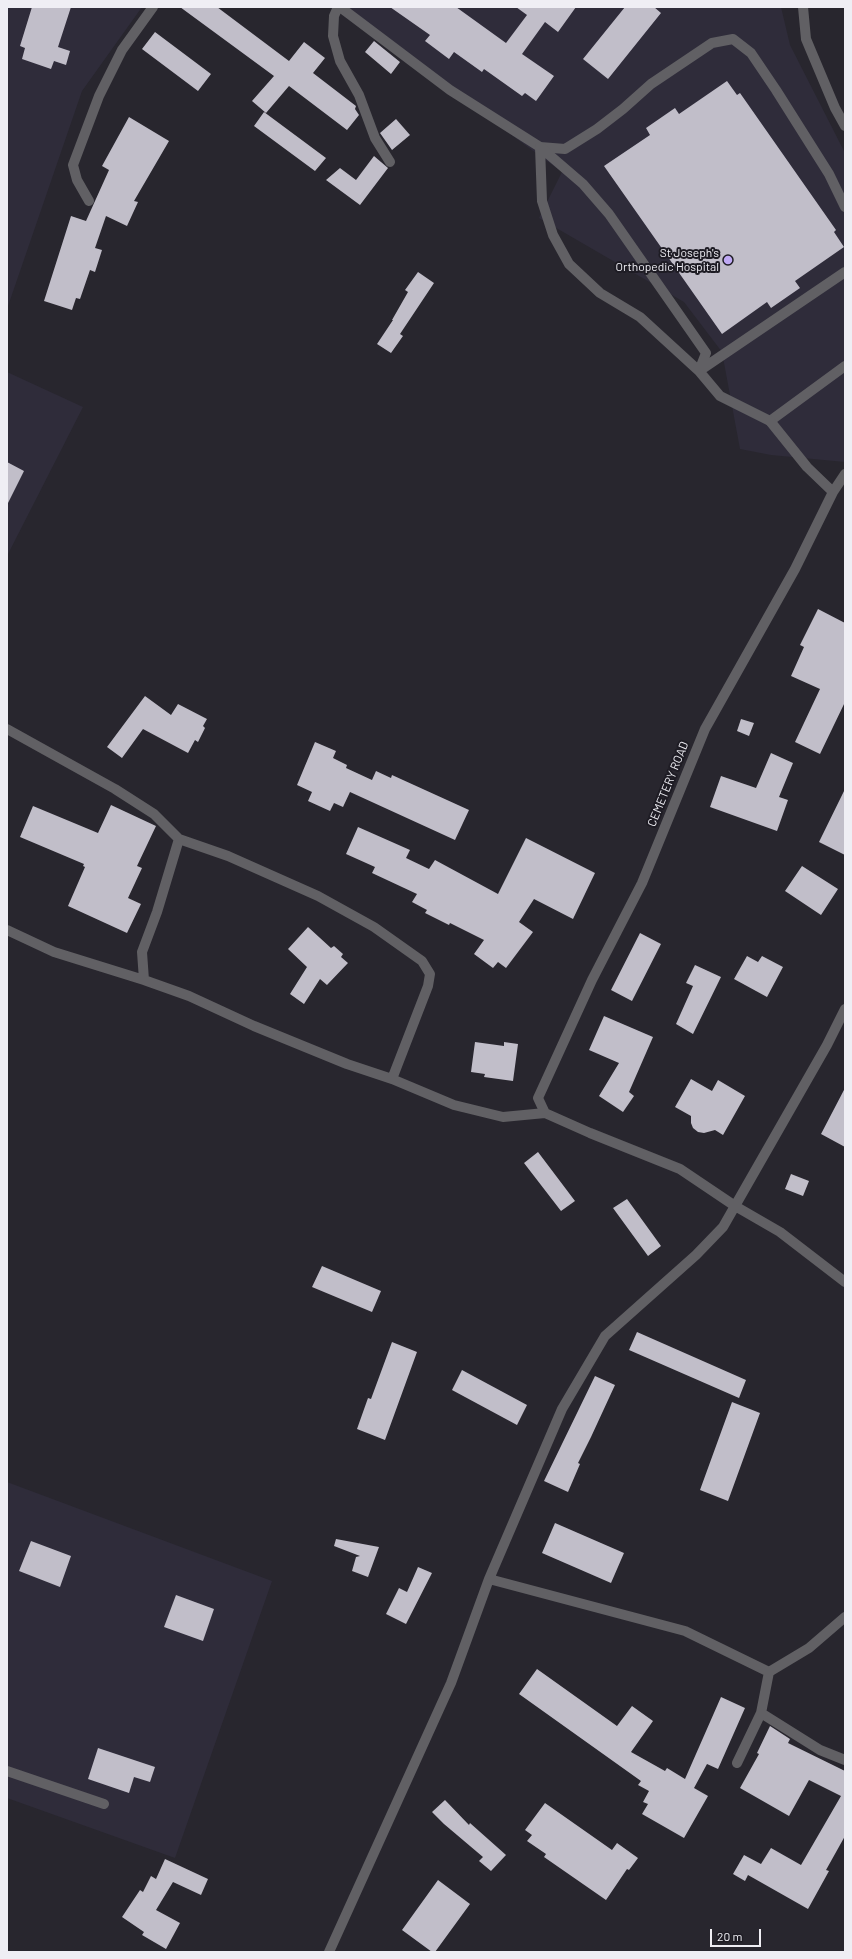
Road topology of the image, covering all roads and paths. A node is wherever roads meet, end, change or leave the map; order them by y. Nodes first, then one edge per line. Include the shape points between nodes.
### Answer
1 (153, 7) edge
2 (339, 7) edge
3 (803, 7) edge
4 (845, 126) edge
5 (540, 147) junction
6 (390, 162) dead end
7 (89, 201) dead end
8 (845, 207) edge
9 (845, 272) edge
10 (845, 366) edge
11 (699, 371) junction
12 (770, 421) junction
13 (845, 474) edge
14 (833, 492) junction
15 (7, 730) edge
16 (179, 839) junction
17 (7, 930) edge
18 (144, 980) junction
19 (845, 1009) edge
20 (392, 1079) junction
21 (545, 1113) junction
22 (735, 1206) junction
23 (845, 1282) edge
24 (489, 1579) junction
25 (845, 1617) edge
26 (769, 1672) junction
27 (761, 1713) junction
28 (845, 1760) edge
29 (737, 1764) dead end
30 (7, 1771) edge
31 (104, 1804) dead end
32 (329, 1952) edge

1 - 7 street via 122,50 99,96 73,165 77,180
2 - 5 street via 450,90
2 - 6 street via 334,16 333,36 340,61 359,95 375,138
3 - 4 street via 806,39
5 - 8 street via 565,149 597,130 650,84 712,43 733,39 751,53 772,84 829,174
5 - 11 street via 584,184 609,214 706,353
5 - 11 street via 542,201 553,235 569,264 600,293 640,317
9 - 11 street
10 - 12 street
11 - 12 street via 720,396
12 - 14 street via 807,468
13 - 14 street, CEMETERY ROAD
14 - 21 street, CEMETERY ROAD via 795,569 705,729 642,883 592,980 538,1098
15 - 16 street via 154,814
16 - 18 street via 142,952
16 - 20 street via 228,856 318,896 374,927 422,961 430,974 428,986
17 - 18 street via 54,952
18 - 20 street via 189,996 347,1064
19 - 22 street
20 - 21 street via 454,1105 503,1117
21 - 22 street via 680,1169
22 - 23 street via 780,1232
22 - 24 street via 723,1227 696,1255 605,1336 562,1409
24 - 26 street via 685,1631
24 - 32 street via 451,1683
25 - 26 street via 809,1648
26 - 27 street
27 - 28 street via 820,1750
27 - 29 street
30 - 31 street

